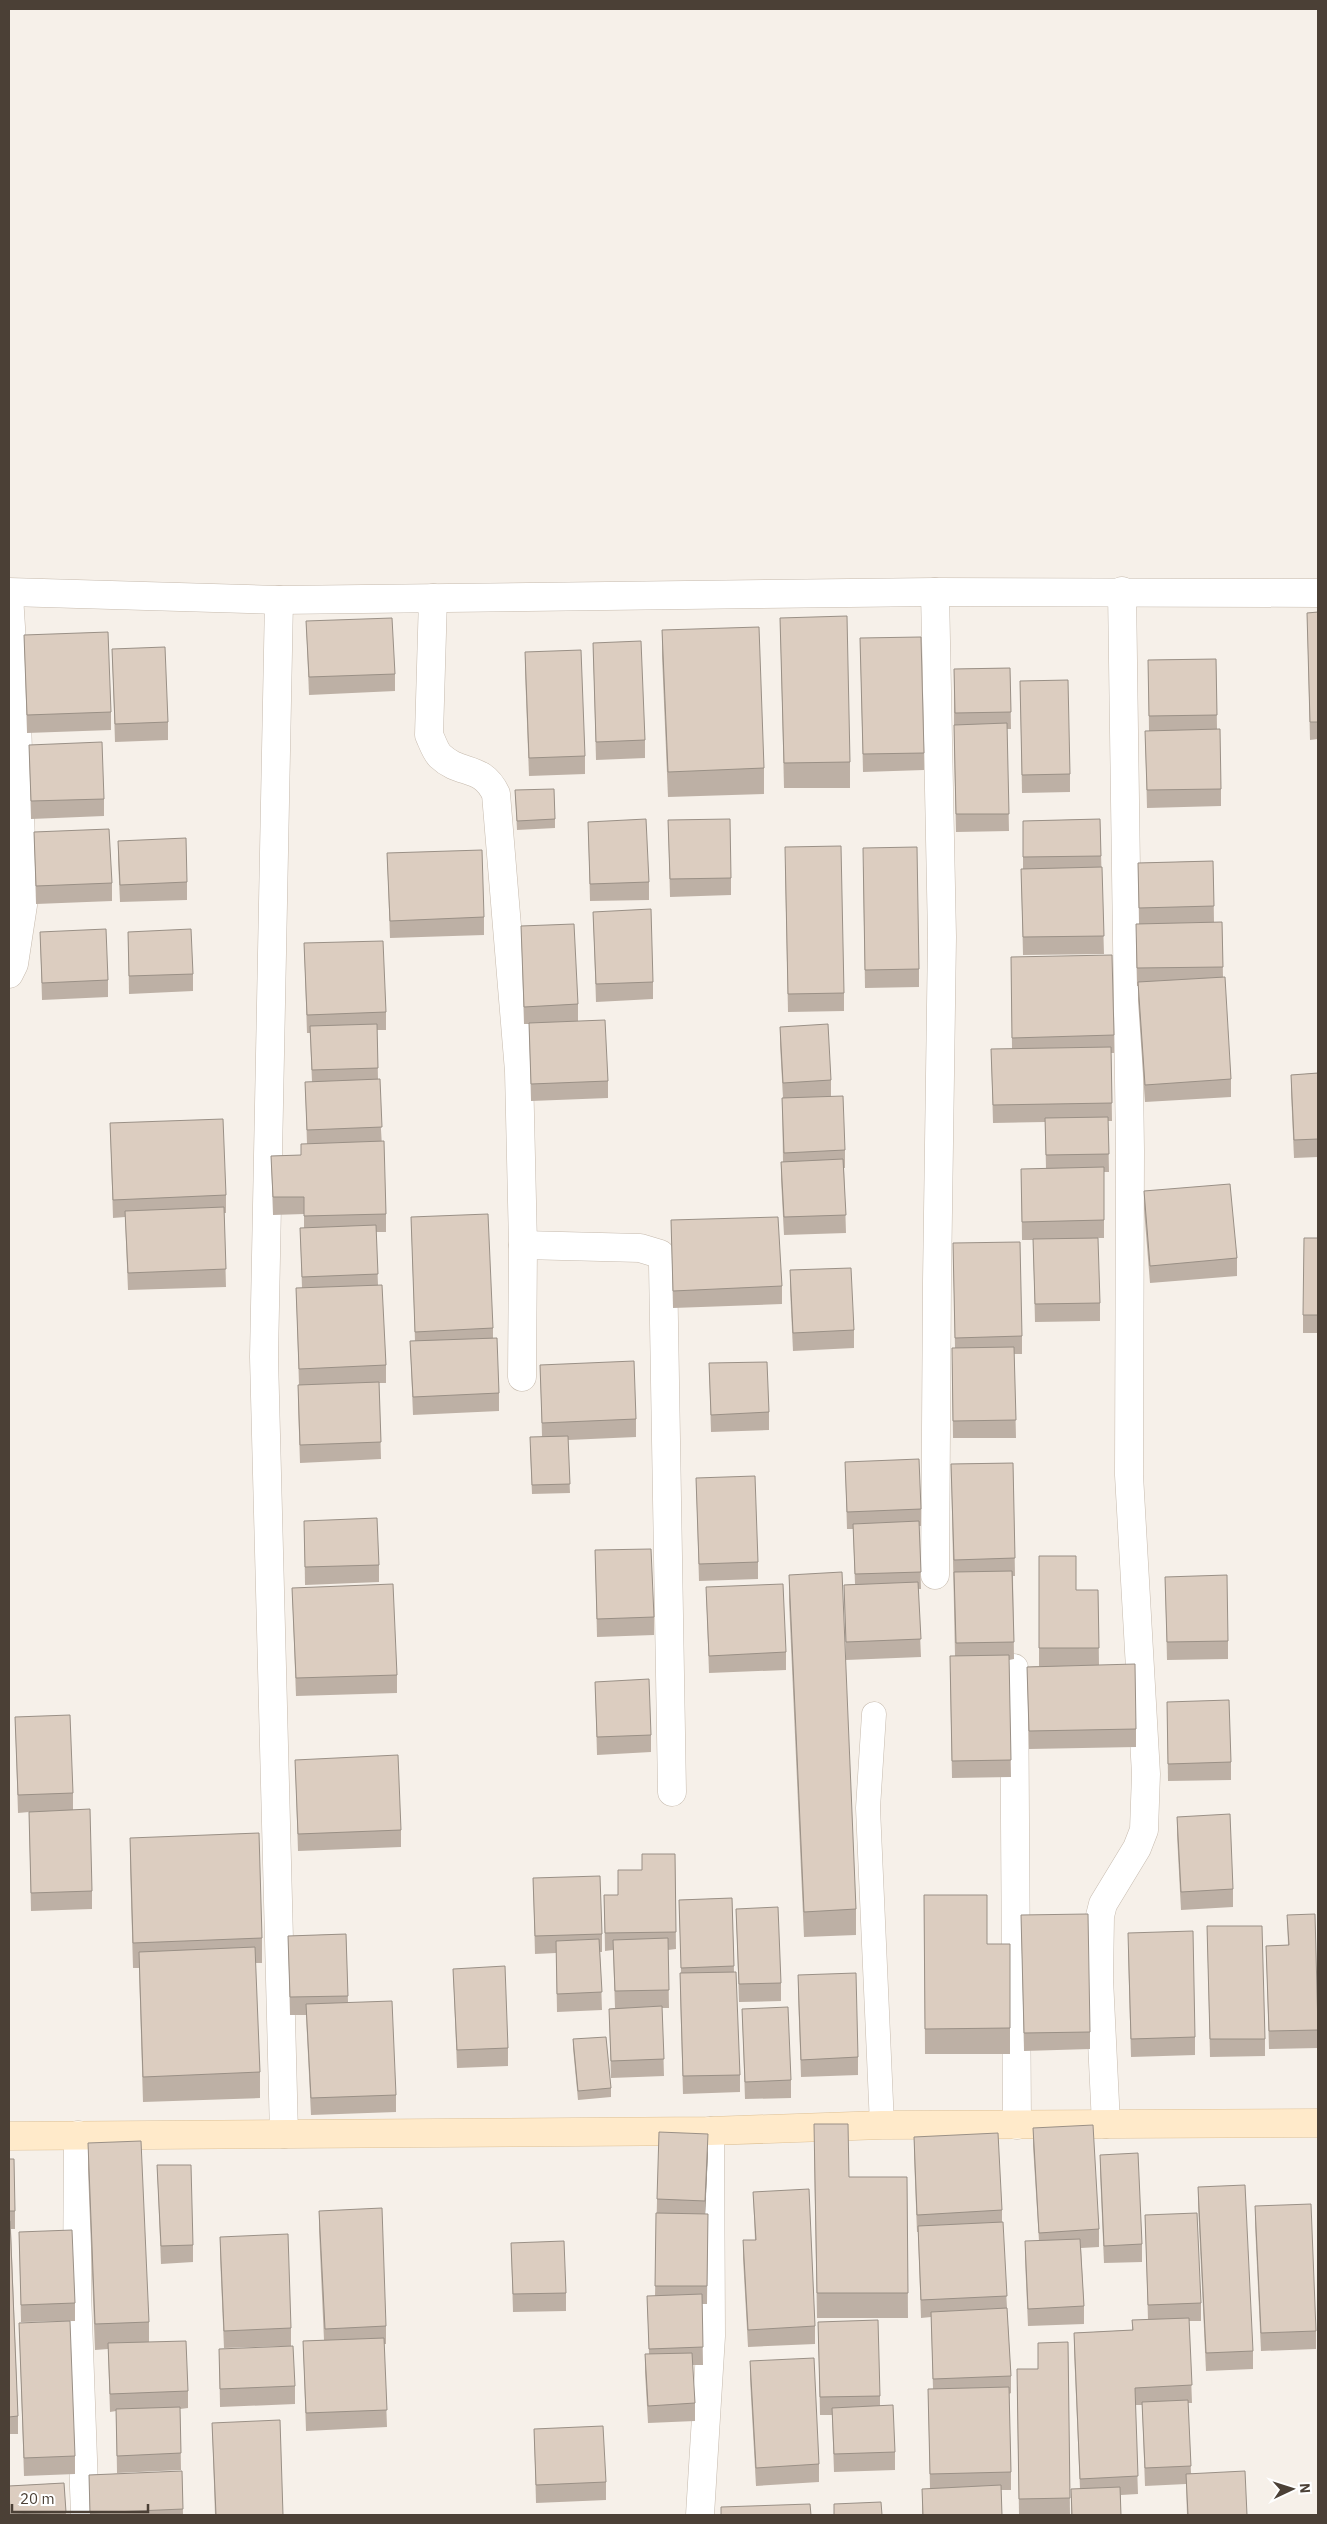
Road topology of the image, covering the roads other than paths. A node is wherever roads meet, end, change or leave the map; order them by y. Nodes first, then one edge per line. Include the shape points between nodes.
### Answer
1 (1122, 591) junction
2 (9, 592) edge
3 (935, 592) junction
4 (1318, 593) edge
5 (9, 596) edge
6 (433, 598) junction
7 (279, 600) junction
8 (9, 974) edge
9 (523, 1245) junction
10 (522, 1377) dead end
11 (935, 1575) dead end
12 (1014, 1668) dead end
13 (874, 1714) dead end
14 (672, 1792) dead end
15 (1318, 2123) edge
16 (1106, 2124) junction
17 (882, 2125) junction
18 (1017, 2125) junction
19 (710, 2131) junction
20 (284, 2134) junction
21 (78, 2135) junction
22 (9, 2136) edge
23 (85, 2515) edge
24 (700, 2515) edge

1 - 3 street
1 - 4 street
1 - 16 street via 1130,1150 1129,1475 1146,1774 1144,1830 1137,1848 1103,1904 1099,1925
2 - 7 street
3 - 6 street
3 - 11 street via 942,937
5 - 8 street via 23,905 14,964
6 - 7 street
6 - 9 street via 429,735 439,755 455,766 490,781 496,794 519,1071
7 - 20 street via 264,1358
9 - 10 street
9 - 14 street via 640,1248 660,1254 663,1264
12 - 18 street
13 - 17 lane via 868,1808
15 - 16 street
16 - 18 street
17 - 18 street
17 - 19 street
19 - 20 street
19 - 24 street via 711,2336
20 - 21 street
21 - 22 street
21 - 23 street via 78,2292

